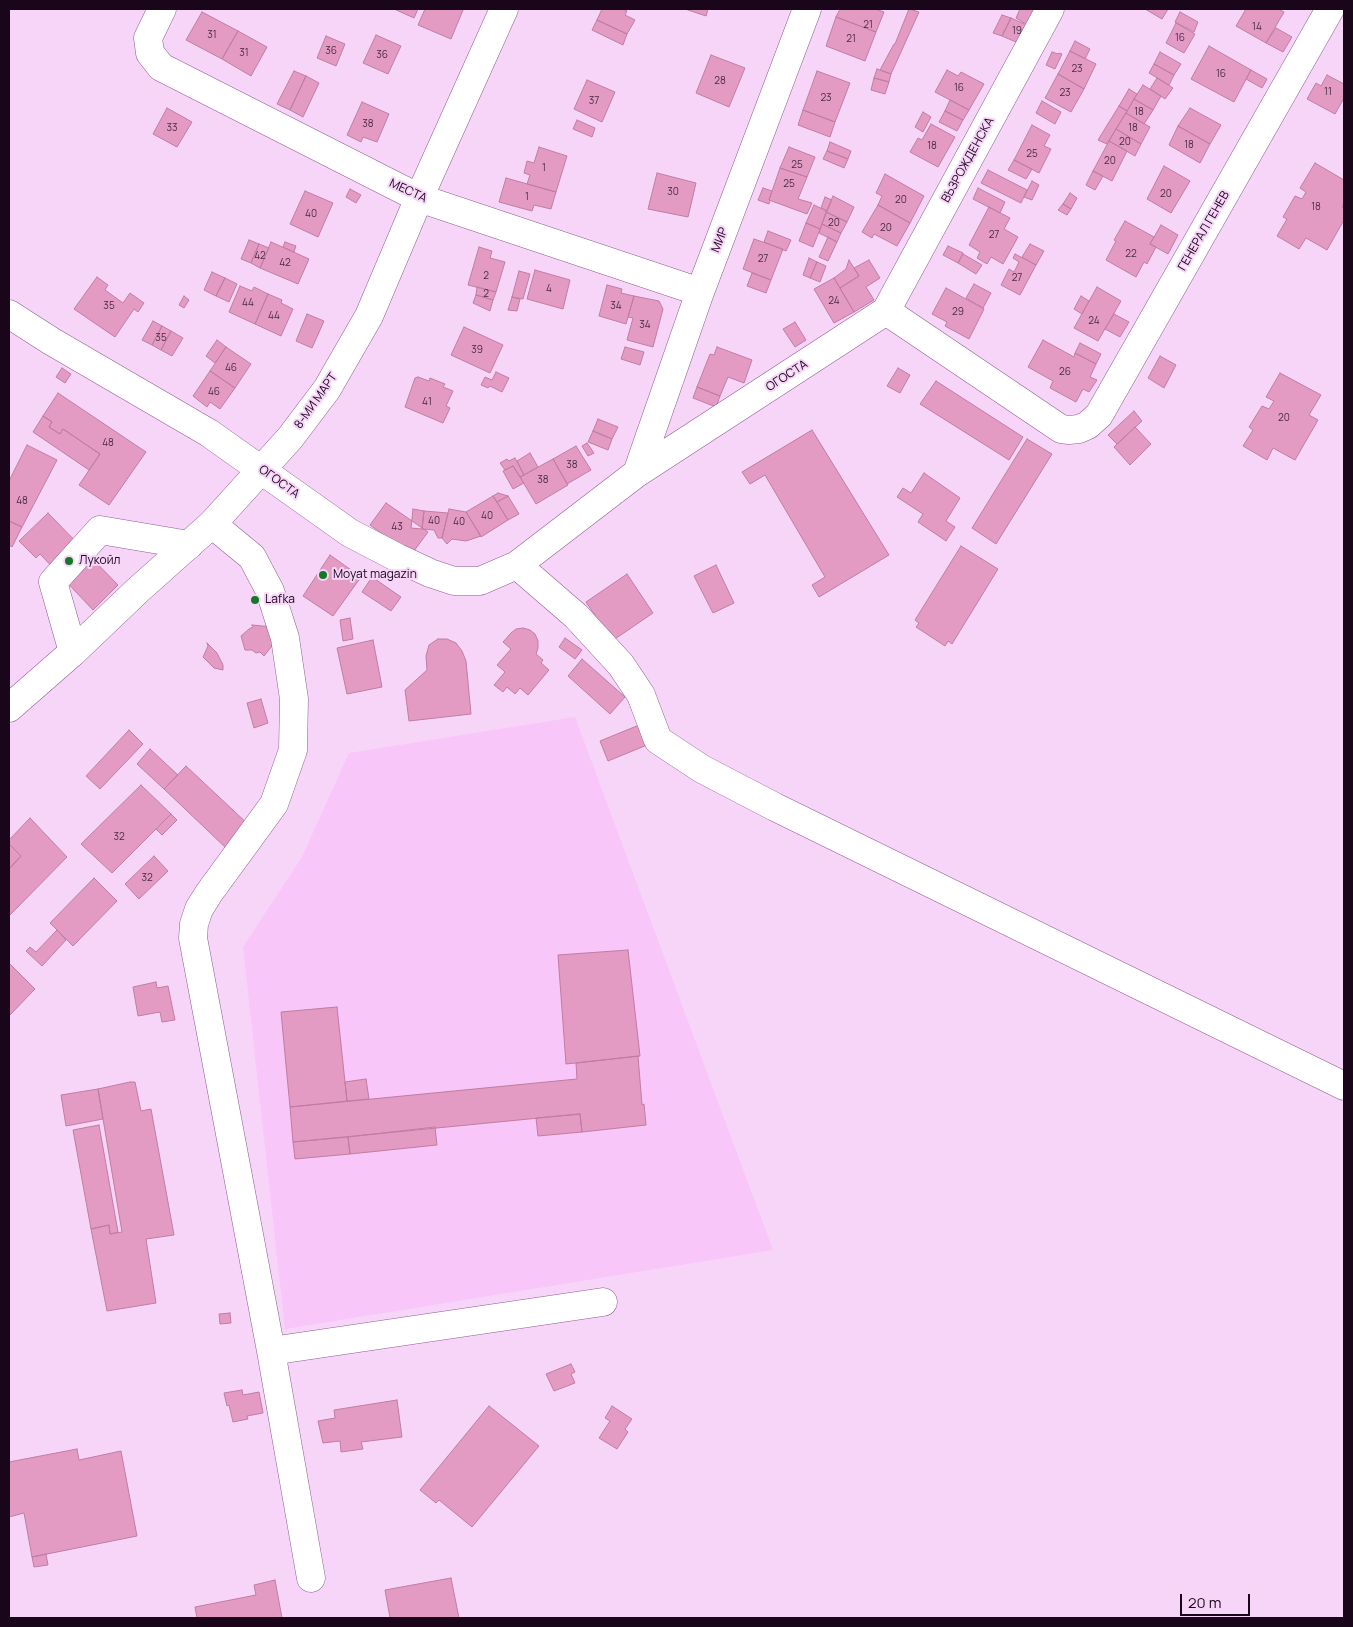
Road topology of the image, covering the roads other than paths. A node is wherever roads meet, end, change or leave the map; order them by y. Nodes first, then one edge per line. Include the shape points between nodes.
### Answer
1 (162, 9) edge
2 (504, 9) edge
3 (807, 9) edge
4 (1050, 9) edge
5 (1330, 9) edge
6 (419, 198) junction
7 (700, 292) junction
8 (886, 311) junction
9 (9, 314) edge
10 (261, 469) junction
11 (637, 473) junction
12 (212, 524) junction
13 (189, 545) junction
14 (517, 565) junction
15 (73, 652) junction
16 (9, 708) edge
17 (1344, 1086) edge
18 (604, 1302) dead end
19 (271, 1351) junction
20 (311, 1578) dead end

1 - 6 street, МЕСТА via 148,38 150,53 161,67
2 - 6 street, 8-МИ МАРТ
3 - 7 street, МИР
4 - 8 street, ВЪЗРОЖДЕНСКА
5 - 8 street, ГЕНЕРАЛ ГЕНЕВ via 1099,415 1088,425 1079,429 1061,429
6 - 7 street, МЕСТА
6 - 10 street, 8-МИ МАРТ via 369,316 327,389 290,438
7 - 11 street, МИР
8 - 11 street, ОГОСТА
9 - 10 street, ОГОСТА via 209,433
10 - 12 street, 8-МИ МАРТ
10 - 14 street, ОГОСТА via 350,533 430,573 454,581 480,581
11 - 14 street, ОГОСТА
12 - 13 street, 8-МИ МАРТ
12 - 19 street via 252,558 270,591 285,638 294,699 293,750 274,804 199,909 193,938
13 - 15 street, 8-МИ МАРТ
13 - 15 street via 100,530 54,582
14 - 17 street via 576,616 621,666 641,695 658,740 702,769
15 - 16 street, 8-МИ МАРТ
18 - 19 street
19 - 20 street

